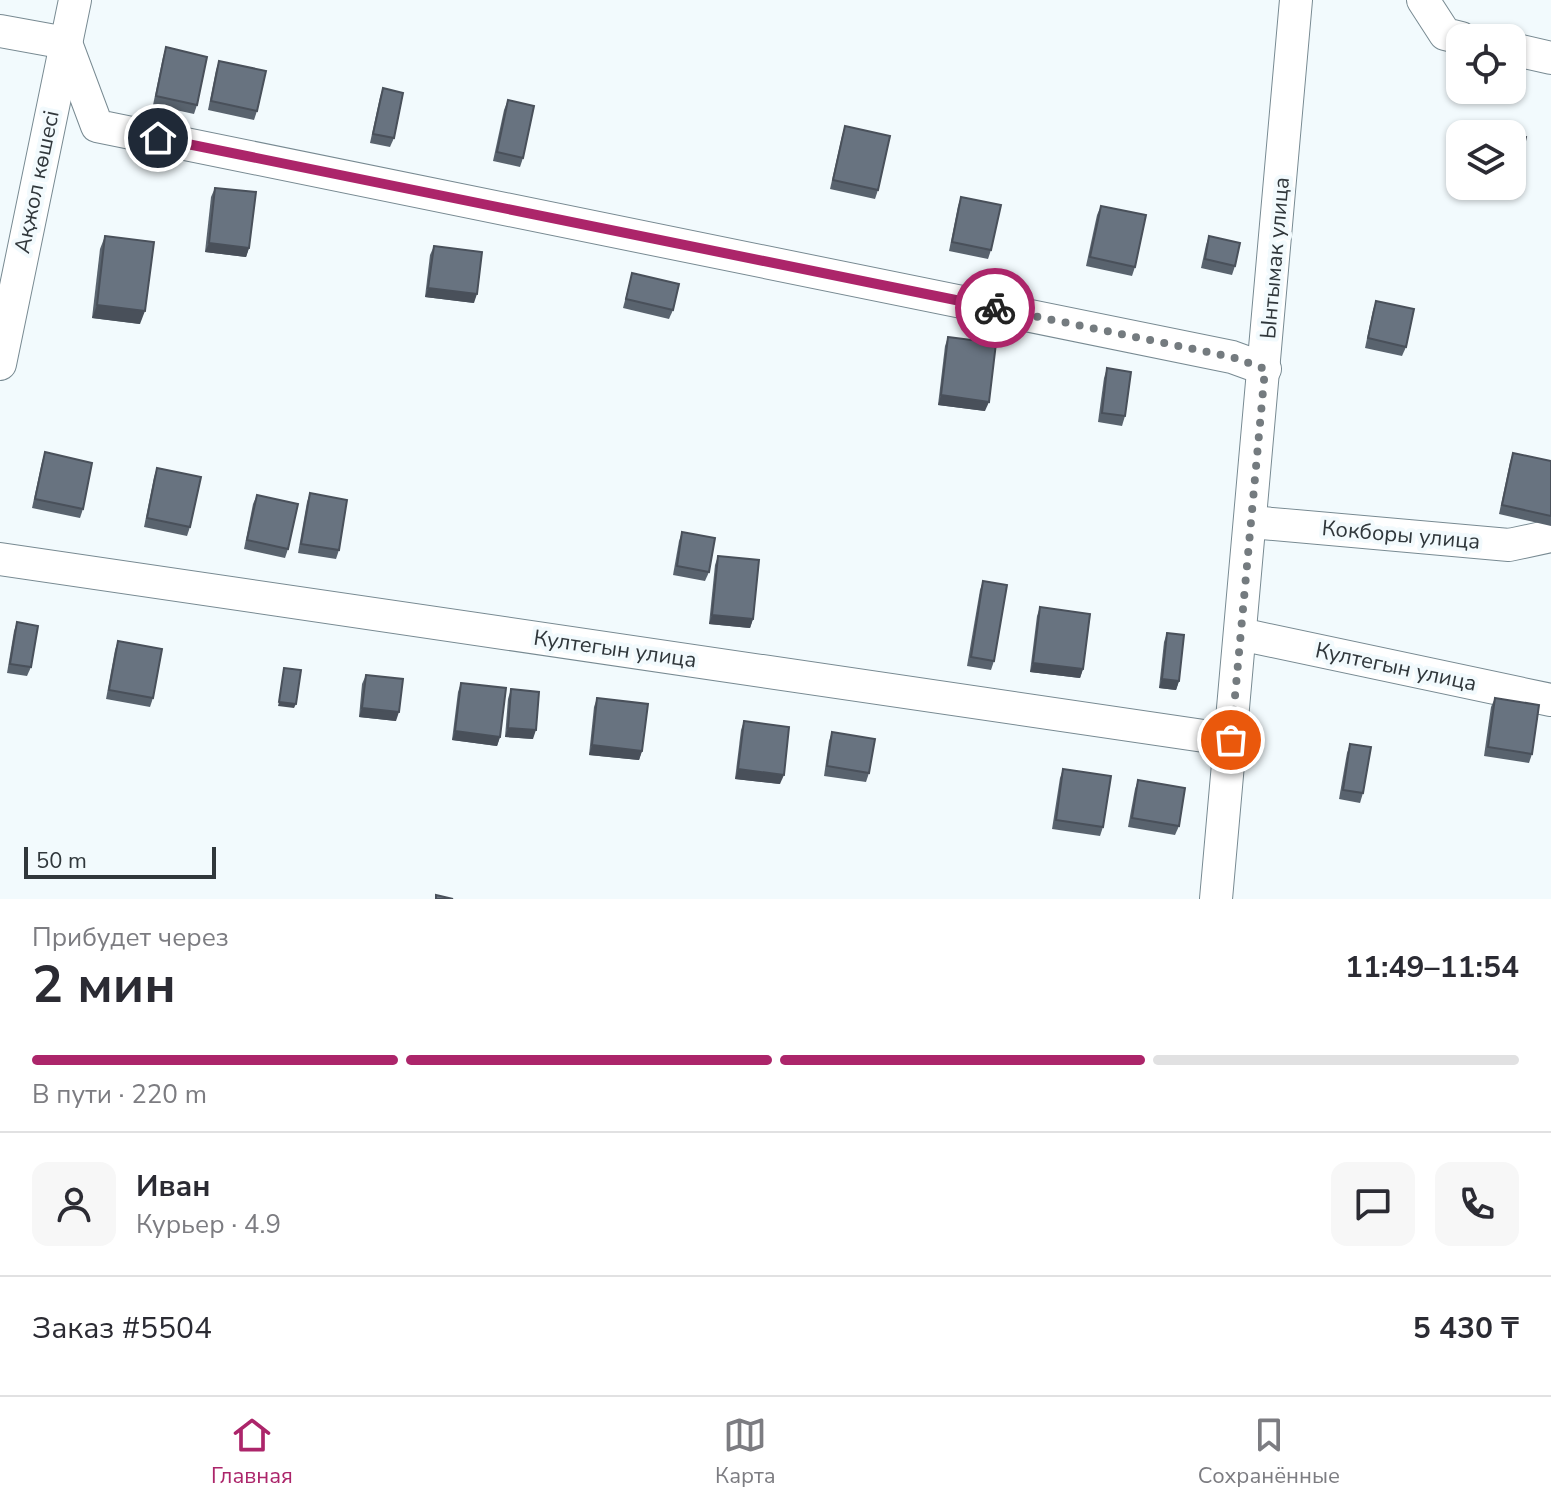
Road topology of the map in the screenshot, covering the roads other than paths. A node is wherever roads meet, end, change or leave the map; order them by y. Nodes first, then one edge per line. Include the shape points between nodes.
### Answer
1 (75, 0) edge
2 (1296, 0) edge
3 (1423, 0) edge
4 (0, 31) edge
5 (1446, 34) edge
6 (66, 43) junction
7 (1526, 52) edge
8 (1551, 58) edge
9 (0, 364) edge
10 (1265, 369) junction
11 (1251, 522) junction
12 (1551, 536) edge
13 (0, 559) edge
14 (1240, 634) junction
15 (1551, 700) edge
16 (1231, 740) junction
17 (1216, 899) edge

1 - 6 street, Ақжол көшесі
2 - 10 street, Ынтымак улица
3 - 5 street
4 - 6 street
6 - 9 street, Ақжол көшесі
6 - 10 street via 97,126 1232,357
7 - 8 street
10 - 11 street, Ынтымак улица
11 - 12 street, Кокборы улица via 1509,545
11 - 14 street, Ынтымак улица
13 - 16 street, Култегын улица
14 - 15 street, Култегын улица
14 - 16 street, Ынтымак улица
16 - 17 street, Ынтымак улица

